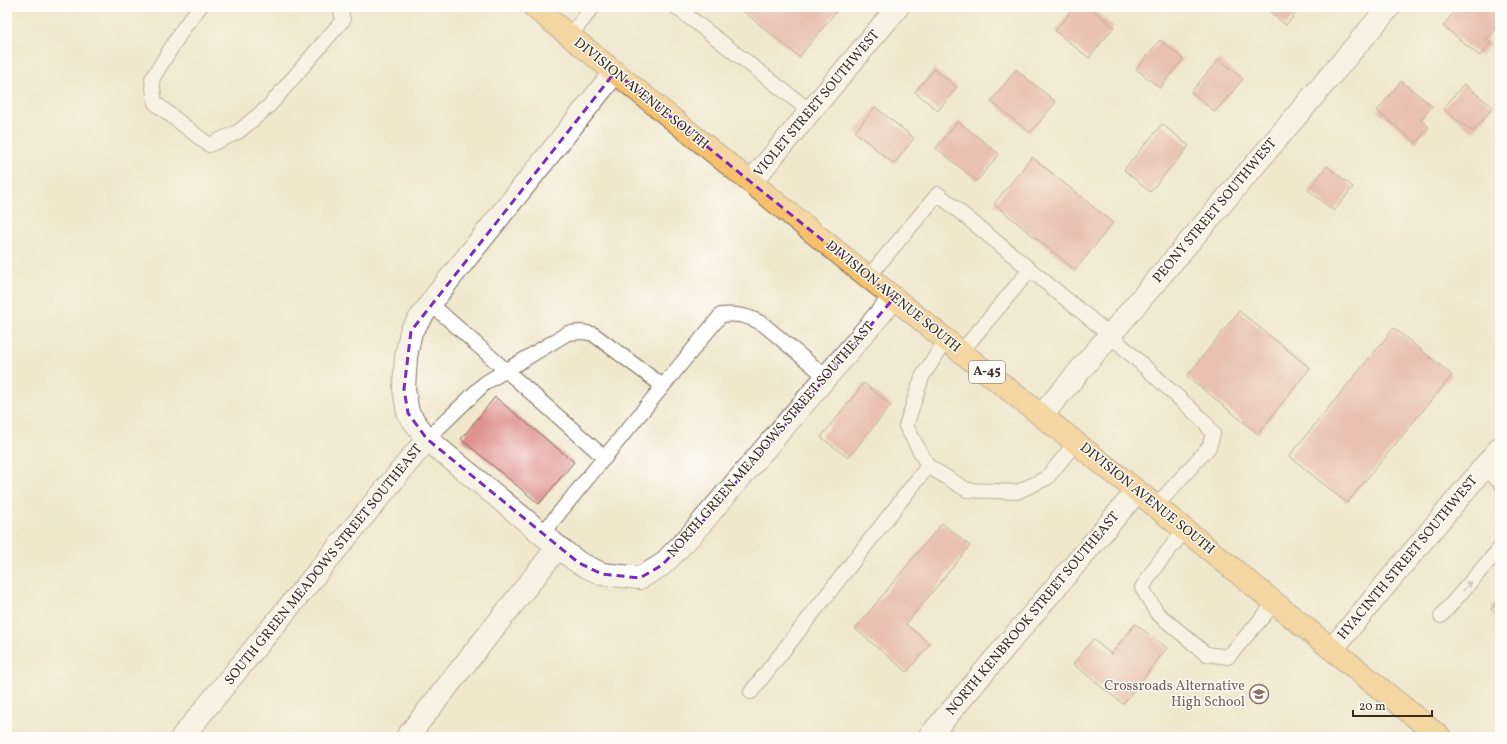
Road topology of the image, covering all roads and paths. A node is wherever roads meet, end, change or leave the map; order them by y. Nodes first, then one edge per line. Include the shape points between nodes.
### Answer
1 (200, 7) edge
2 (340, 7) edge
3 (534, 7) edge
4 (593, 7) edge
5 (676, 7) edge
6 (898, 7) edge
7 (1389, 7) edge
8 (570, 36) junction
9 (615, 72) junction
10 (810, 111) junction
11 (751, 182) junction
12 (1030, 270) junction
13 (868, 277) junction
14 (894, 298) junction
15 (431, 304) junction
16 (1110, 335) junction
17 (954, 346) junction
18 (507, 370) junction
19 (826, 376) junction
20 (663, 386) junction
21 (1042, 415) junction
22 (427, 439) junction
23 (1076, 442) junction
24 (1500, 448) edge
25 (605, 458) junction
26 (928, 466) junction
27 (1483, 468) junction
28 (1500, 482) edge
29 (1137, 491) junction
30 (1156, 506) junction
31 (1185, 530) junction
32 (550, 540) junction
33 (1500, 548) edge
34 (1275, 603) junction
35 (1441, 616) dead end
36 (1332, 649) junction
37 (750, 692) dead end
38 (182, 737) edge
39 (407, 737) edge
40 (929, 737) edge
41 (1440, 737) edge

1 - 2 lane via 152,79 155,103 209,145 238,132 269,106 343,20
3 - 8 main road, DIVISION AVENUE SOUTH / A-45
4 - 8 lane
5 - 10 lane
6 - 10 street, VIOLET STREET SOUTHWEST
7 - 16 street, PEONY STREET SOUTHWEST
8 - 9 main road, DIVISION AVENUE SOUTH / A-45
9 - 11 main road, DIVISION AVENUE SOUTH / A-45
9 - 15 street, SOUTH GREEN MEADOWS STREET SOUTHEAST
10 - 11 street, VIOLET STREET SOUTHWEST
11 - 13 main road, DIVISION AVENUE SOUTH / A-45
12 - 13 lane via 938,194
12 - 16 lane
12 - 17 lane
13 - 14 main road, DIVISION AVENUE SOUTH / A-45
14 - 17 main road, DIVISION AVENUE SOUTH / A-45
14 - 19 street, NORTH GREEN MEADOWS STREET SOUTHEAST
15 - 18 lane
15 - 22 street, SOUTH GREEN MEADOWS STREET SOUTHEAST via 411,331 404,389 408,413
16 - 21 street, PEONY STREET SOUTHWEST
16 - 30 lane via 1205,422 1213,434 1209,447
17 - 21 main road, DIVISION AVENUE SOUTH / A-45
17 - 26 lane via 922,377 906,426
18 - 20 lane via 568,333 583,332 593,334
18 - 22 lane via 485,383
18 - 25 lane
19 - 20 lane via 763,324 736,313 721,315
19 - 32 street, NORTH GREEN MEADOWS STREET SOUTHEAST via 692,534 662,564 640,578 602,574 579,563
20 - 25 lane
21 - 23 main road, DIVISION AVENUE SOUTH / A-45
22 - 32 street, NORTH GREEN MEADOWS STREET SOUTHEAST
22 - 38 street, SOUTH GREEN MEADOWS STREET SOUTHEAST
23 - 26 lane via 1047,478 1017,492 968,490
23 - 29 main road, DIVISION AVENUE SOUTH / A-45
24 - 27 street, HYACINTH STREET SOUTHWEST
25 - 32 lane
26 - 37 lane
27 - 28 lane
27 - 36 street, HYACINTH STREET SOUTHWEST
29 - 30 main road, DIVISION AVENUE SOUTH / A-45
29 - 40 street, NORTH KENBROOK STREET SOUTHEAST
30 - 31 main road, DIVISION AVENUE SOUTH / A-45
31 - 34 main road, DIVISION AVENUE SOUTH / A-45
31 - 34 lane via 1142,588 1157,613 1206,654 1228,657
32 - 39 street
35 -> 33 lane
34 - 36 main road, DIVISION AVENUE SOUTH / A-45
36 - 41 main road, DIVISION AVENUE SOUTH / A-45

